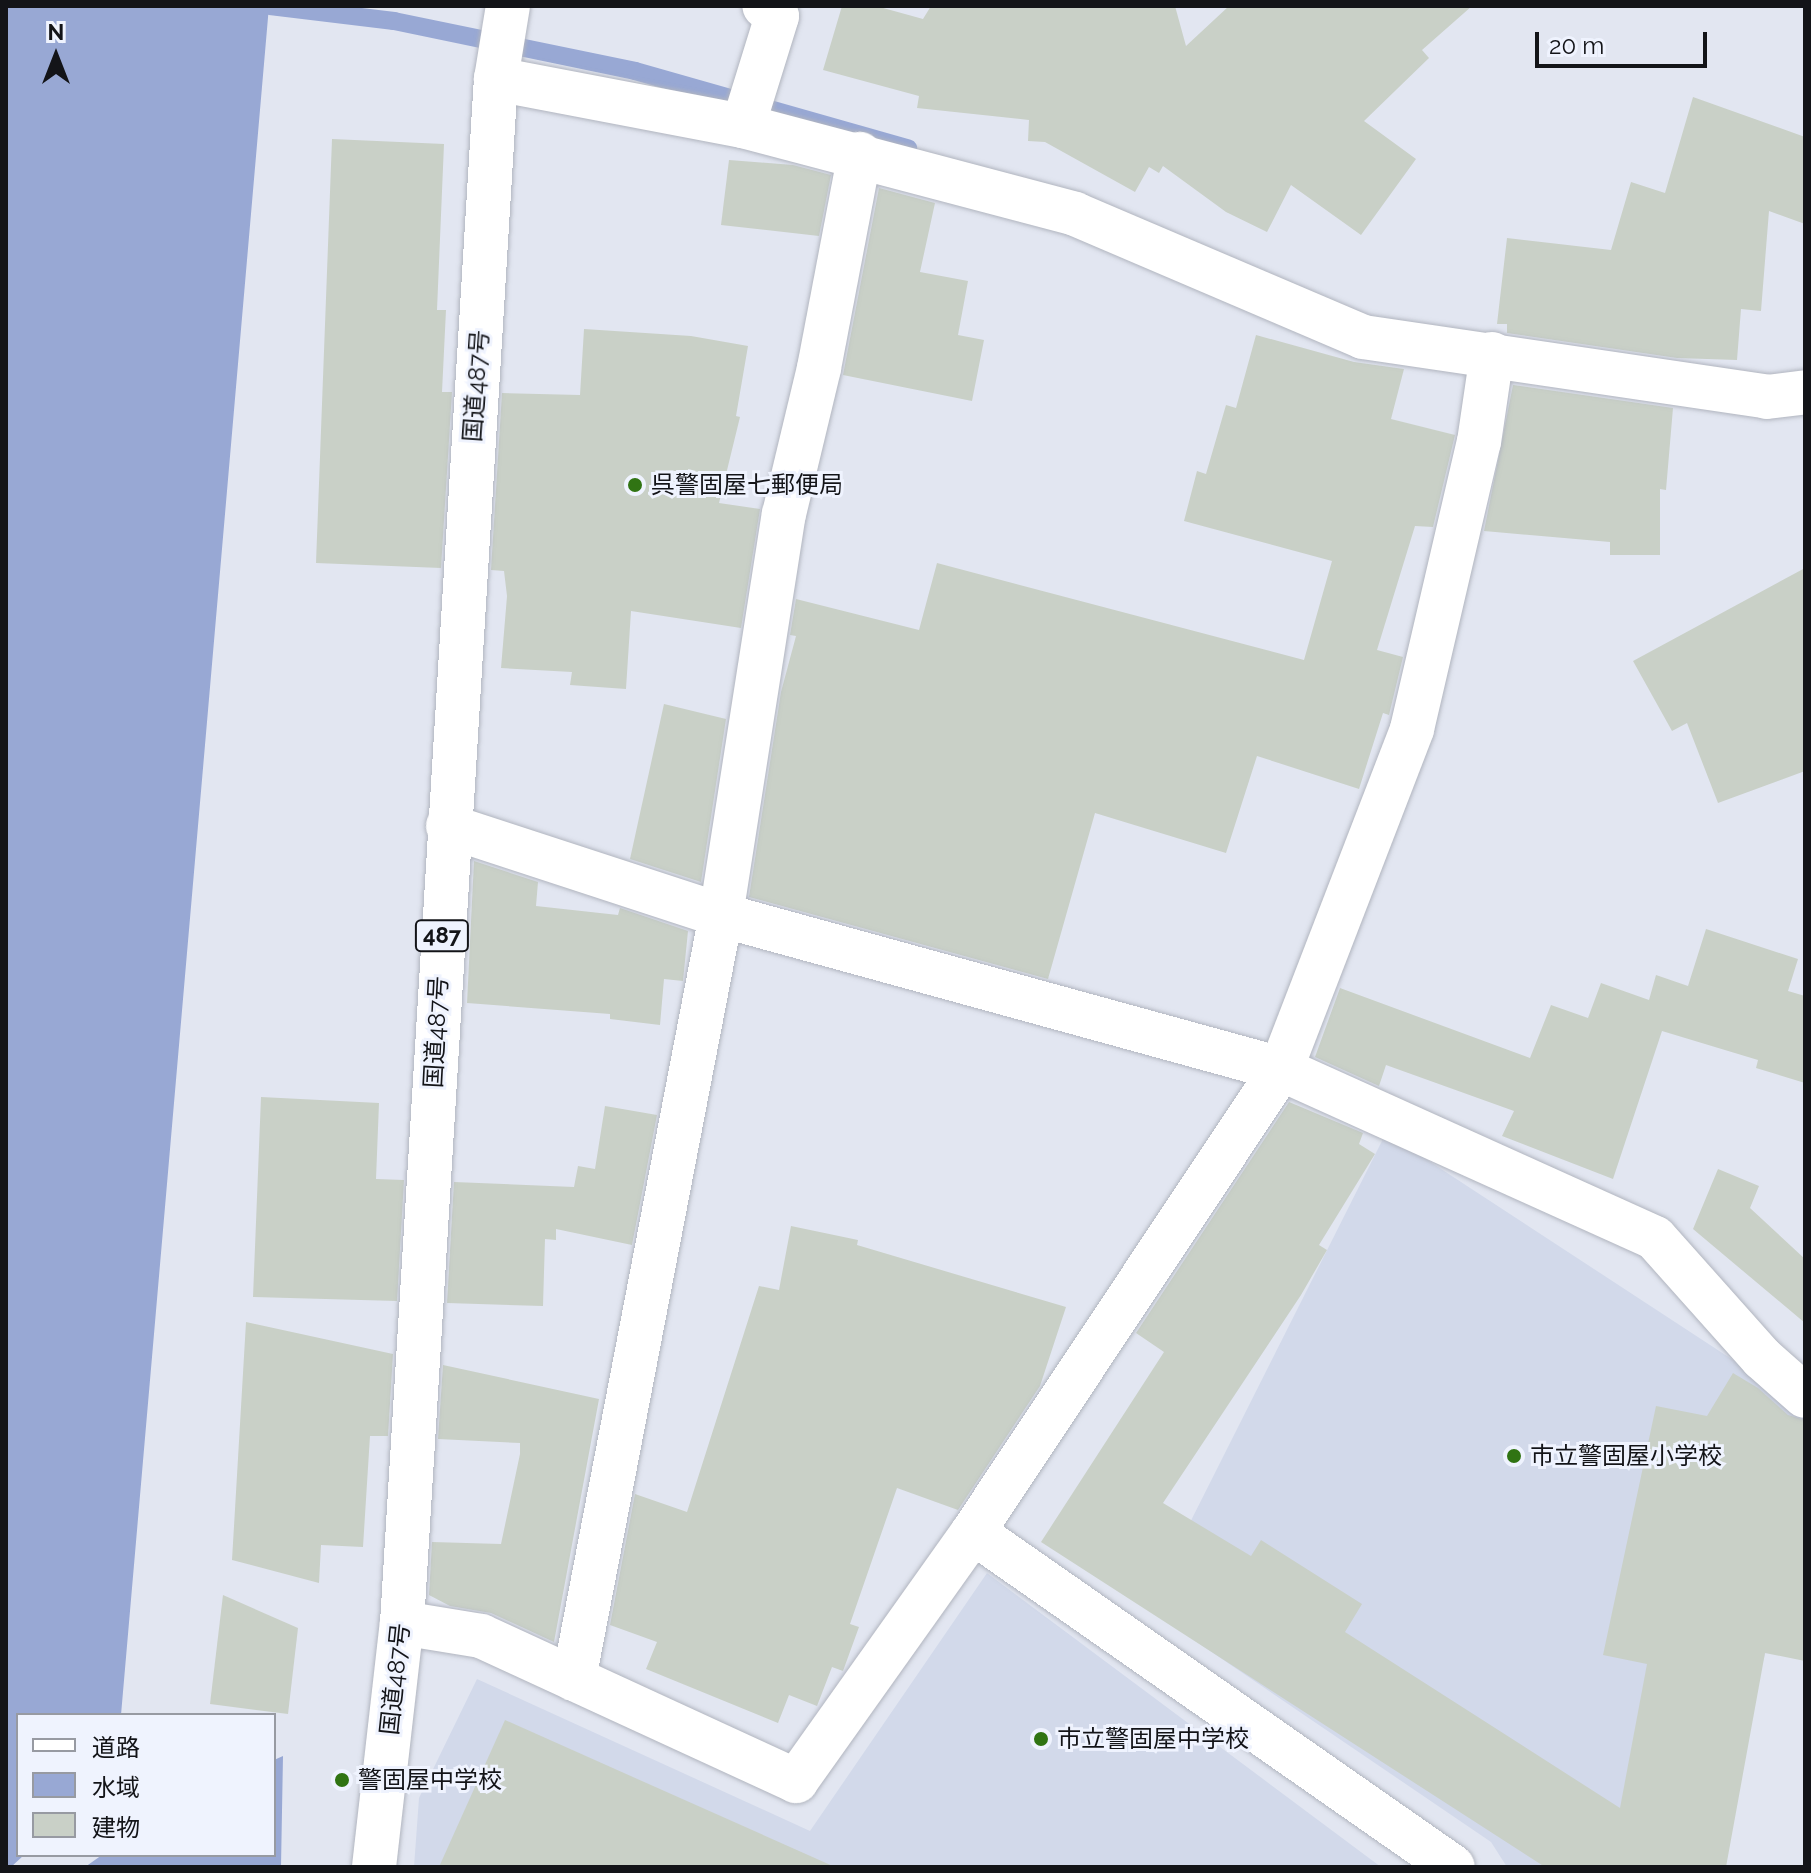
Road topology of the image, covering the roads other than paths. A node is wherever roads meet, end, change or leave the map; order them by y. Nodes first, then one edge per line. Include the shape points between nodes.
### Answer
1 (508, 6) edge
2 (764, 6) edge
3 (496, 79) junction
4 (743, 126) junction
5 (860, 154) junction
6 (1492, 354) junction
7 (1805, 392) edge
8 (448, 826) junction
9 (721, 915) junction
10 (1281, 1069) junction
11 (1805, 1396) edge
12 (973, 1532) junction
13 (402, 1623) junction
14 (574, 1679) junction
15 (374, 1867) edge
16 (1453, 1867) edge

1 - 3 main road, 国道487号 / 487
2 - 4 main road via 777,16
3 - 4 main road
3 - 8 main road, 国道487号 / 487
4 - 5 main road
5 - 6 main road via 1075,214 1363,337
5 - 9 main road via 819,368 784,514
6 - 7 main road via 1767,397
6 - 10 main road via 1479,442 1412,729
8 - 9 main road
8 - 13 main road, 国道487号 / 487
9 - 10 main road
9 - 14 main road
10 - 11 main road via 1655,1238 1762,1358
10 - 12 main road
12 - 14 main road via 796,1781
12 - 16 main road
13 - 14 main road via 481,1636
13 - 15 main road, 国道487号 / 487

